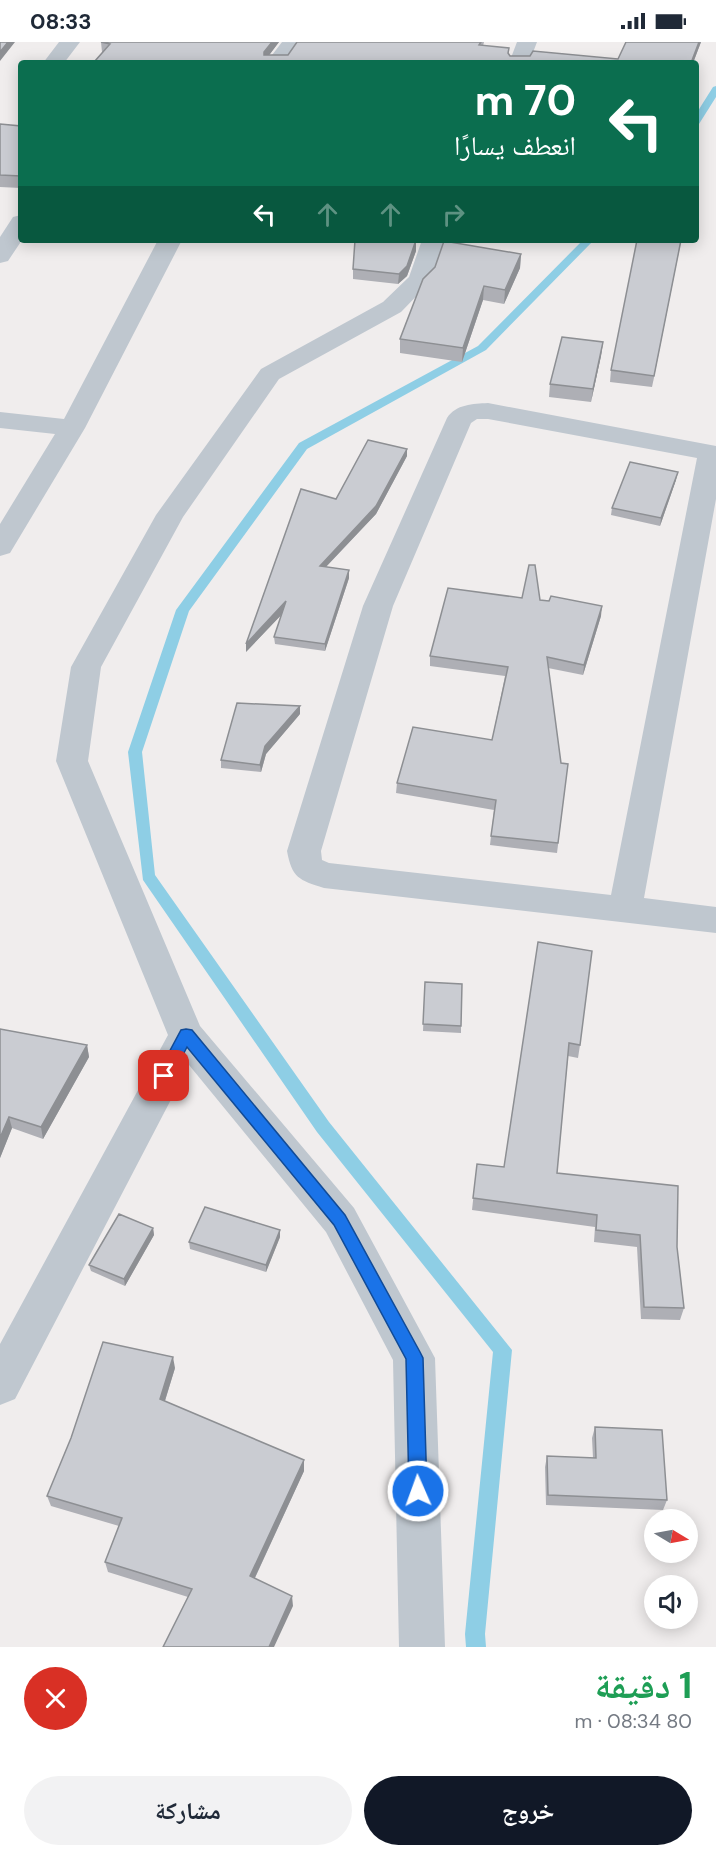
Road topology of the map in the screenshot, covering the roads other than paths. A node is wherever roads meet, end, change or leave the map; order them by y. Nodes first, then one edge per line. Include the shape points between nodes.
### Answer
1 (70, 42) edge
2 (292, 42) edge
3 (527, 42) edge
4 (55, 60) edge
5 (278, 60) edge
6 (520, 60) edge
7 (18, 227) edge
8 (168, 243) edge
9 (434, 243) edge
10 (0, 256) edge
11 (0, 420) edge
12 (72, 428) junction
13 (714, 454) edge
14 (0, 547) edge
15 (625, 910) junction
16 (716, 920) edge
17 (186, 1035) junction
18 (0, 1385) edge
19 (422, 1647) edge

1 - 4 street
2 - 5 street
3 - 6 street
7 - 10 street
8 - 12 street
9 - 17 street via 420,280 392,307 270,374 170,515 86,667 72,761
11 - 12 street
12 - 14 street
13 - 15 street
13 - 15 street via 488,411 471,412 459,418 378,606 304,851 307,867 324,875
15 - 16 street
17 - 18 street
17 - 19 street via 340,1220 414,1358

